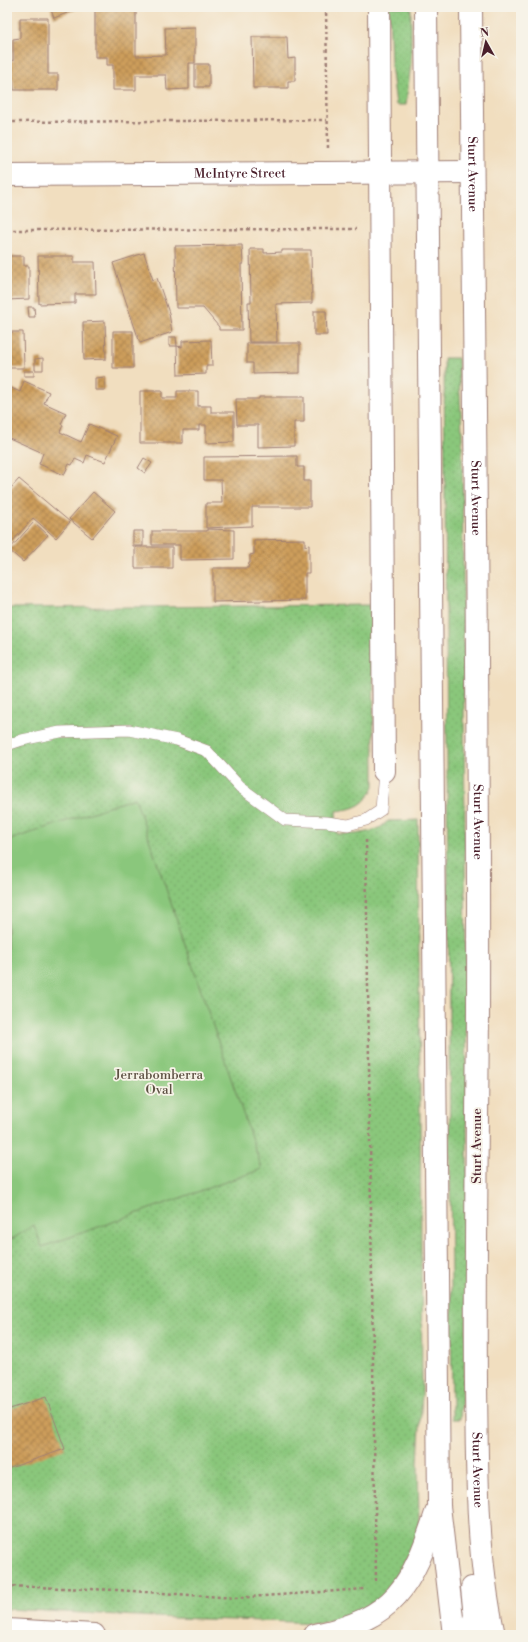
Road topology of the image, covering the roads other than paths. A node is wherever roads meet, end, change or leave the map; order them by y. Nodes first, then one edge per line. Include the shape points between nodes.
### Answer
1 (379, 7) edge
2 (426, 7) edge
3 (471, 7) edge
4 (472, 172) junction
5 (380, 173) junction
6 (427, 173) junction
7 (7, 175) edge
8 (7, 745) edge
9 (384, 771) joint
10 (476, 1343) junction
11 (439, 1506) junction
12 (7, 1630) edge
13 (94, 1635) edge
14 (315, 1635) edge
15 (454, 1635) edge
16 (469, 1635) edge
17 (494, 1635) edge

1 - 5 main road
2 - 6 main road
3 - 4 main road, Sturt Avenue
4 - 6 main road, McIntyre Street
4 - 10 main road, Sturt Avenue via 478,901
5 - 6 main road, McIntyre Street
5 - 7 main road, McIntyre Street
5 - 9 main road
6 - 11 main road
8 - 9 lane via 60,732 129,730 177,740 207,751 240,787 285,820 348,825 366,820 381,810
10 - 16 main road via 467,1474 475,1616
10 - 17 main road, Sturt Avenue via 479,1496 486,1590
11 - 14 main road via 420,1560 397,1595 384,1608 361,1622
11 - 15 main road
12 - 13 main road

